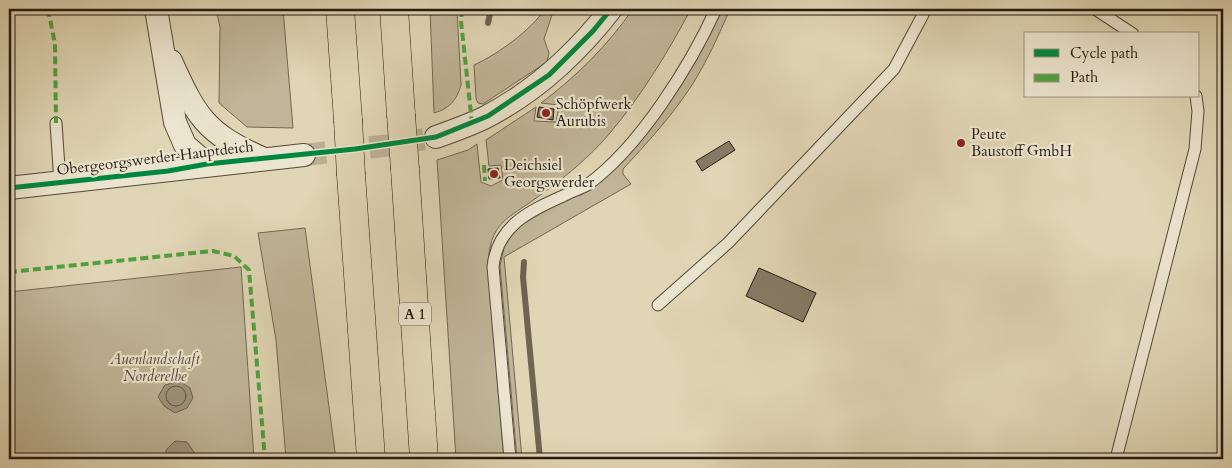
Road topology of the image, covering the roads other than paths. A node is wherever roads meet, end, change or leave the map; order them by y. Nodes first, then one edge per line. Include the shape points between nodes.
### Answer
1 (156, 9) edge
2 (340, 9) edge
3 (394, 9) edge
4 (610, 9) edge
5 (716, 9) edge
6 (926, 9) edge
7 (1095, 9) edge
8 (1130, 32) edge
9 (162, 43) junction
10 (1196, 98) edge
11 (56, 123) dead end
12 (436, 137) tunnel mouth
13 (304, 155) tunnel mouth
14 (262, 158) junction
15 (207, 164) junction
16 (60, 183) junction
17 (9, 188) edge
18 (658, 305) dead end
19 (370, 459) edge
20 (424, 459) edge
21 (510, 459) edge
22 (1116, 459) edge

1 - 9 street
2 - 19 highway, bridge
3 - 20 highway, A 1, bridge
4 - 12 street via 549,75 488,116
5 - 21 lane via 703,38 651,118 617,158 586,185 517,219 494,254
6 - 18 lane via 894,69 728,243
7 - 8 lane
9 - 14 street via 195,108 212,131
9 - 15 street via 175,122 186,144
10 - 22 lane via 1195,149
11 - 16 lane
13 - 14 street, Obergeorgswerder Hauptdeich
14 - 15 street, Obergeorgswerder Hauptdeich
15 - 16 street, Obergeorgswerder Hauptdeich
16 - 17 street, Obergeorgswerder Hauptdeich

